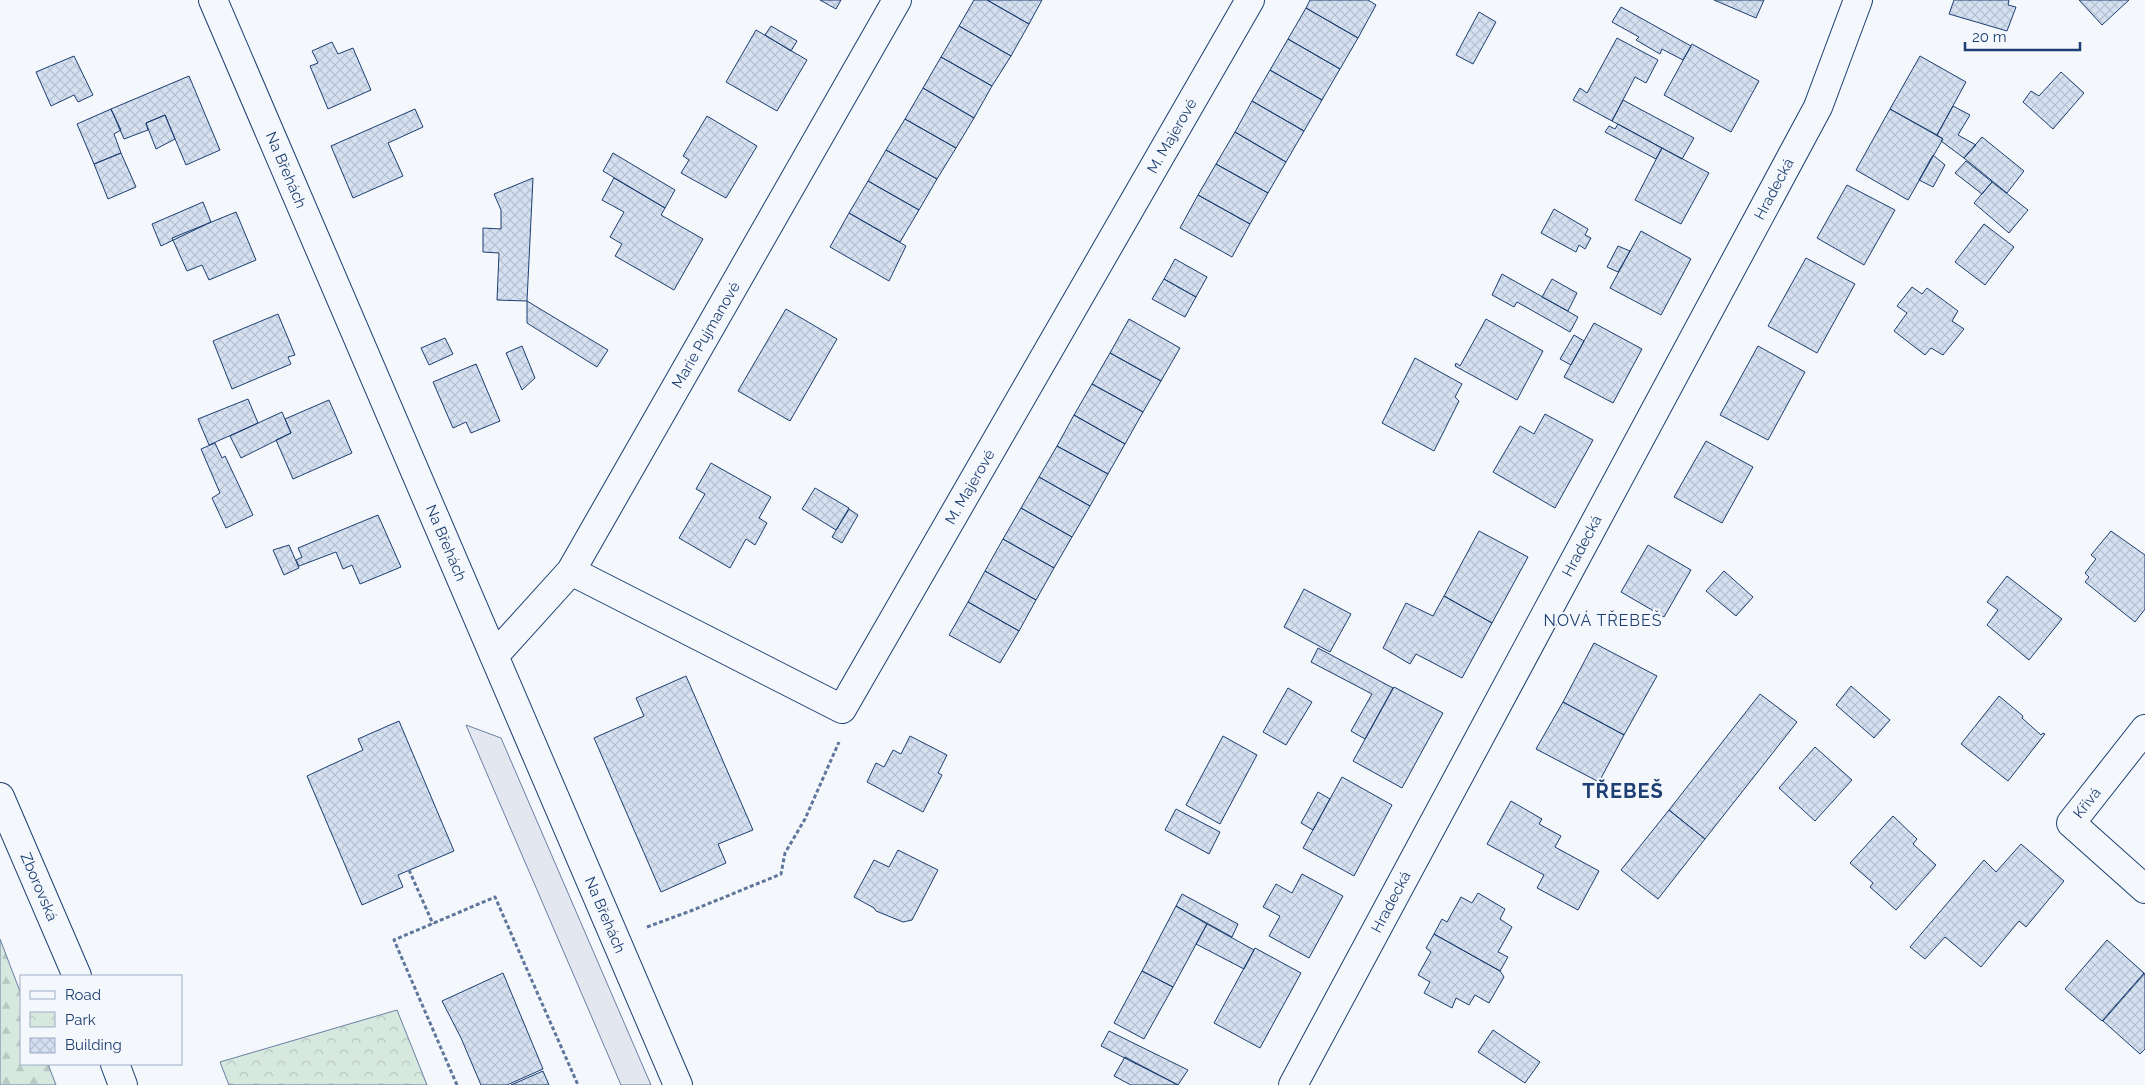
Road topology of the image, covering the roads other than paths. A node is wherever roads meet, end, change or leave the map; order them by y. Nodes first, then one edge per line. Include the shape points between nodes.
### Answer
1 (213, 0) edge
2 (897, 0) edge
3 (1250, 0) edge
4 (1858, 0) edge
5 (571, 571) junction
6 (494, 656) junction
7 (2145, 730) edge
8 (0, 797) edge
9 (2145, 889) edge
10 (77, 975) edge
11 (115, 1065) edge
12 (123, 1085) edge
13 (678, 1085) edge
14 (1293, 1085) edge

1 - 6 street, Na Břehách
2 - 5 street, Marie Pujmanové
3 - 5 street, M. Majerové via 842,709
4 - 14 street, Hradecká via 1818,108
5 - 6 street, Marie Pujmanové
6 - 13 street, Na Břehách
7 - 9 street, Křivá via 2071,822
8 - 10 street, Zborovská
11 - 12 street

